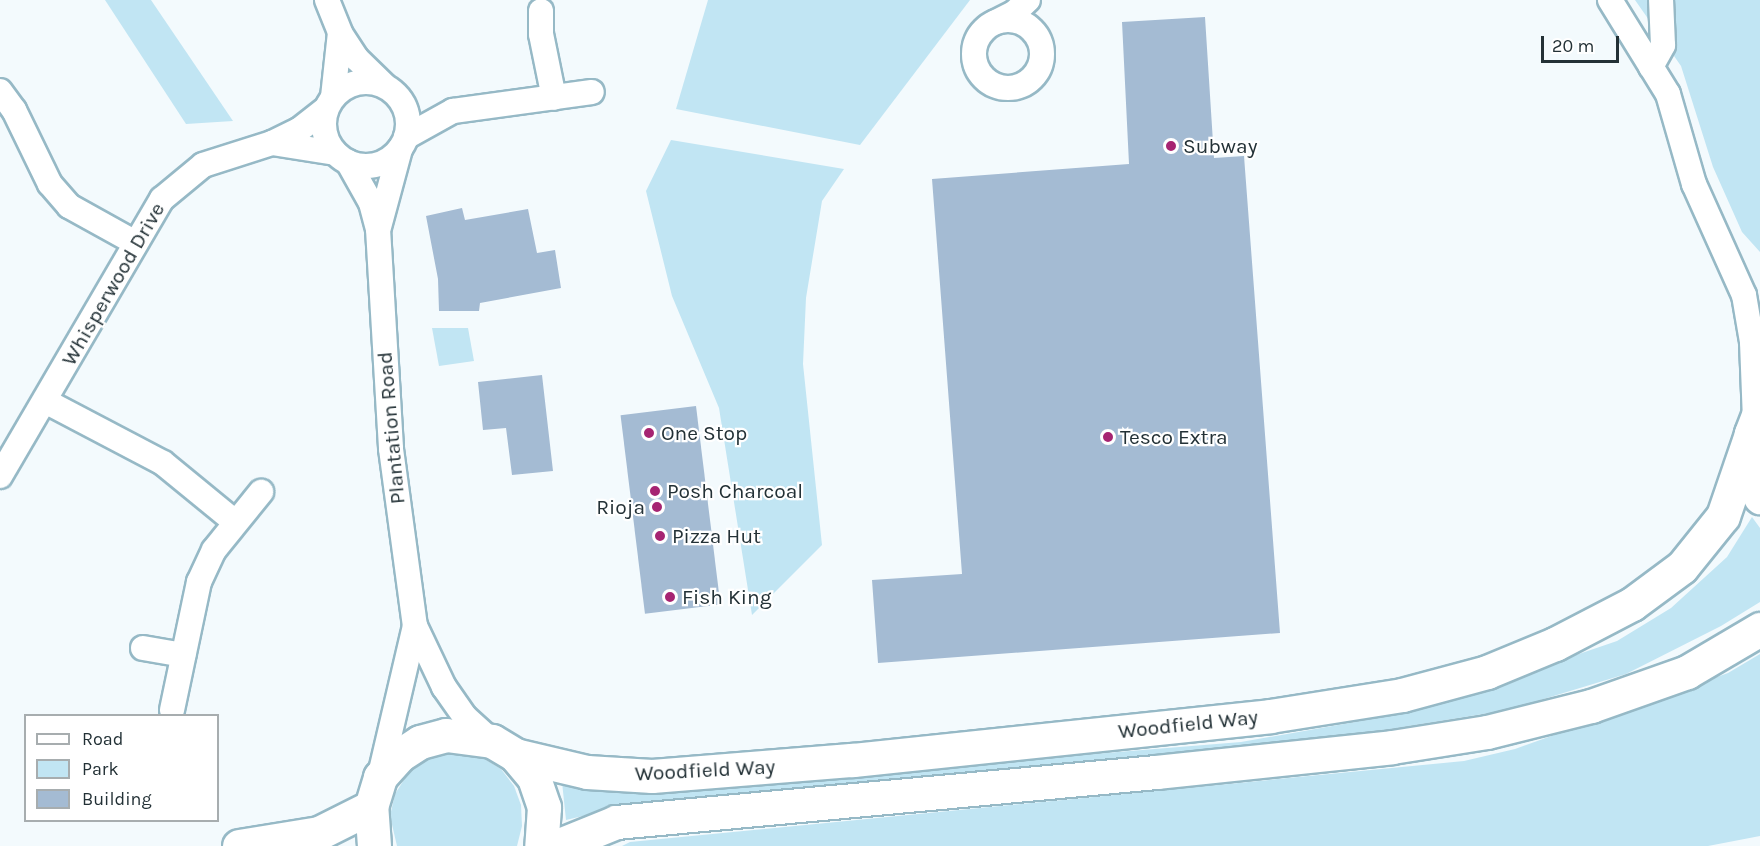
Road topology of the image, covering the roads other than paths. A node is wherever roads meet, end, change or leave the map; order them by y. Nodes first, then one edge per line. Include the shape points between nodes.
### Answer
1 (327, 0) edge
2 (1028, 0) edge
3 (1041, 0) edge
4 (1610, 0) edge
5 (1661, 0) edge
6 (541, 11) dead end
7 (994, 23) junction
8 (340, 33) junction
9 (1039, 40) junction
10 (1651, 67) junction
11 (391, 90) junction
12 (0, 91) edge
13 (592, 92) dead end
14 (554, 98) junction
15 (329, 103) junction
16 (453, 111) junction
17 (272, 143) junction
18 (403, 143) junction
19 (341, 158) junction
20 (378, 229) junction
21 (134, 242) junction
22 (1720, 245) junction
23 (1760, 294) edge
24 (45, 401) junction
25 (1755, 421) edge
26 (0, 476) edge
27 (261, 492) dead end
28 (1760, 497) edge
29 (235, 522) junction
30 (415, 626) junction
31 (1760, 629) edge
32 (143, 648) dead end
33 (183, 655) junction
34 (172, 710) dead end
35 (503, 748) junction
36 (375, 792) junction
37 (239, 846) edge
38 (374, 846) edge
39 (542, 846) edge
40 (557, 846) edge

1 - 8 street
2 - 7 street
3 - 9 street
4 - 10 street
5 - 10 street via 1663,45
6 - 14 street via 541,34
7 - 9 street via 1016,21
7 - 9 street via 980,36 974,60 985,79 997,86 1016,88 1035,75 1042,58
8 - 11 street via 356,58
8 - 15 street
10 - 22 street via 1668,94 1694,184
11 - 15 street via 354,83
11 - 16 street
11 - 18 street via 408,117
12 - 21 street via 56,191 69,206
13 - 14 street
14 - 16 street
15 - 17 street, Whisperwood Drive via 299,130
15 - 19 street via 326,139
16 - 18 street
17 - 19 street, Whisperwood Drive
17 - 21 street, Whisperwood Drive via 226,155 183,178 162,199
18 - 19 street via 375,165
18 - 20 street, Plantation Road
19 - 20 street, Plantation Road via 371,203
20 - 30 street, Plantation Road via 390,439
21 - 24 street, Whisperwood Drive
22 - 23 street
22 - 25 street via 1744,295 1752,342
24 - 26 street, Whisperwood Drive
24 - 29 street via 163,463
25 - 28 street via 1752,478
25 - 35 street, Woodfield Way via 1724,516 1674,573 1632,604 1555,644 1487,672 1402,695 1290,714 853,760 652,776 587,772
27 - 29 street
29 - 33 street via 214,550 199,582
30 - 35 street, Plantation Road via 444,687 465,717
30 - 36 street, Plantation Road
31 - 40 street, Woodfield Way via 1687,672 1591,706 1487,732 1392,747 1156,772 615,822
32 - 33 street
33 - 34 street
35 - 36 street, Woodfield Way via 446,735 420,742 400,755
35 - 39 street via 534,778 544,807
36 - 37 street via 319,833
36 - 38 street

